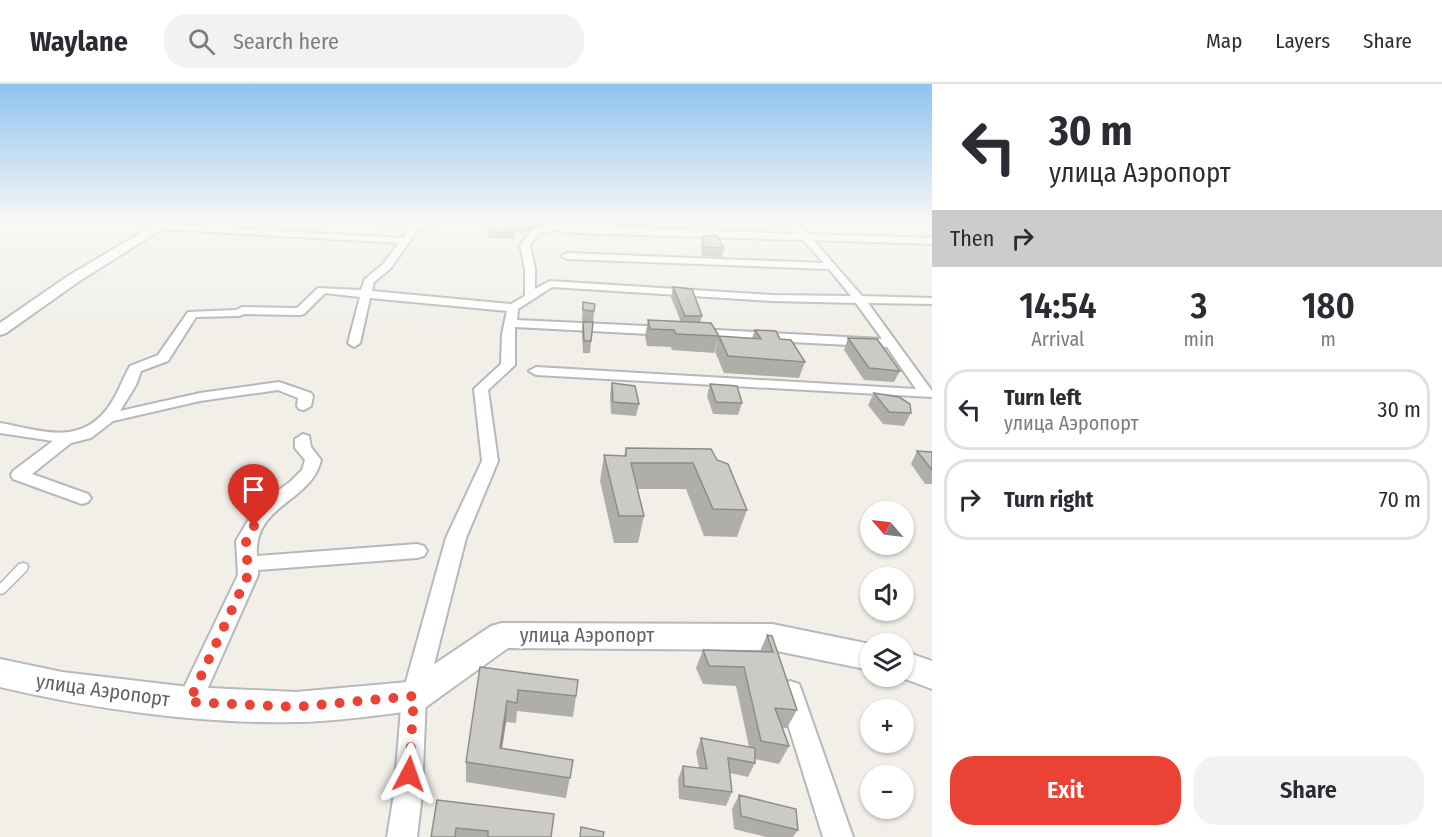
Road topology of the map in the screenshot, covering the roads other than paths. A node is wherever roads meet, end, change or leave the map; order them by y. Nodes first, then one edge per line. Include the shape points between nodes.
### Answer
1 (109, 257) edge
2 (394, 257) edge
3 (528, 257) edge
4 (597, 257) edge
5 (824, 257) edge
6 (832, 266) junction
7 (364, 294) junction
8 (530, 297) junction
9 (860, 301) junction
10 (932, 301) edge
11 (511, 316) junction
12 (0, 330) edge
13 (354, 343) dead end
14 (891, 343) junction
15 (536, 371) dead end
16 (930, 396) edge
17 (304, 406) dead end
18 (108, 418) junction
19 (0, 428) edge
20 (66, 439) junction
21 (303, 439) dead end
22 (82, 498) dead end
23 (417, 551) dead end
24 (247, 564) junction
25 (23, 567) dead end
26 (0, 590) edge
27 (778, 656) junction
28 (860, 657) edge
29 (914, 669) edge
30 (0, 673) edge
31 (932, 675) edge
32 (414, 696) junction
33 (189, 702) junction
34 (402, 837) edge
35 (838, 837) edge

1 - 12 main road
2 - 7 street via 369,281
3 - 8 street
4 - 6 street
5 - 6 street
6 - 9 street
7 - 11 street
7 - 13 street
7 - 18 street via 322,290 300,312 242,310 192,314 163,358 135,369
8 - 9 street via 550,284
8 - 11 street
9 - 10 street
9 - 14 street
11 - 14 street via 682,332
11 - 32 street via 508,364 481,389 490,461 456,538
14 - 16 street
15 - 16 street
17 - 18 street via 306,396 279,386 200,397
18 - 20 street via 85,435
19 - 20 street
20 - 22 street via 19,476
21 - 24 street via 303,448 313,460 310,472 262,512 246,541
23 - 24 street
24 - 33 street via 248,575
25 - 26 lane
27 - 28 main road, улица Аэропорт
27 - 32 main road, улица Аэропорт via 502,635
27 - 35 street
29 - 31 main road
30 - 33 main road, улица Аэропорт via 62,687
32 - 33 main road, улица Аэропорт via 296,707
32 - 34 street

